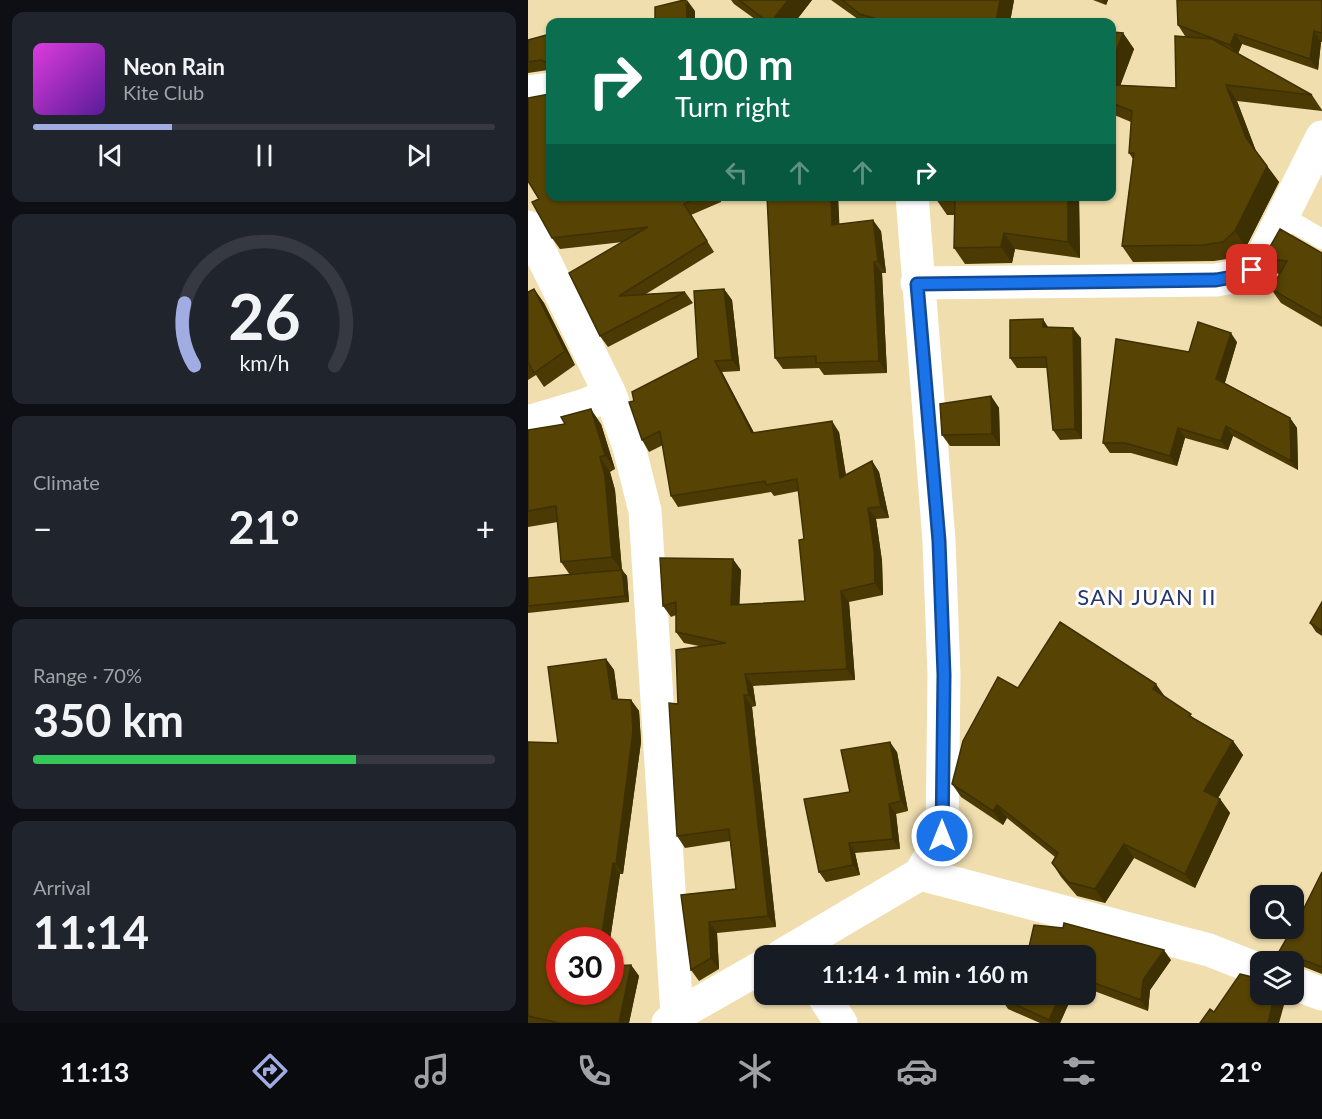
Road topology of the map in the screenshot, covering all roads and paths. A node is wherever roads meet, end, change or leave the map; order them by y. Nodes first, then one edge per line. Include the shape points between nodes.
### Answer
1 (546, 89) edge
2 (528, 92) edge
3 (1322, 137) edge
4 (912, 201) edge
5 (1284, 217) junction
6 (528, 227) edge
7 (1322, 239) edge
8 (917, 284) junction
9 (610, 394) junction
10 (528, 422) edge
11 (920, 874) junction
12 (803, 945) edge
13 (1250, 966) edge
14 (754, 973) edge
15 (1304, 987) edge
16 (1322, 994) edge
17 (829, 1005) edge
18 (673, 1019) edge
19 (841, 1023) edge

1 - 2 street
3 - 5 street
4 - 8 street
5 - 7 lane
5 - 8 street via 1252,270 1232,278
6 - 9 street
8 - 11 street via 939,541 944,675 942,836
9 - 10 street
9 - 18 street via 645,510
11 - 12 street
11 - 13 street via 1209,950
14 - 18 street
15 - 16 street
17 - 19 street

